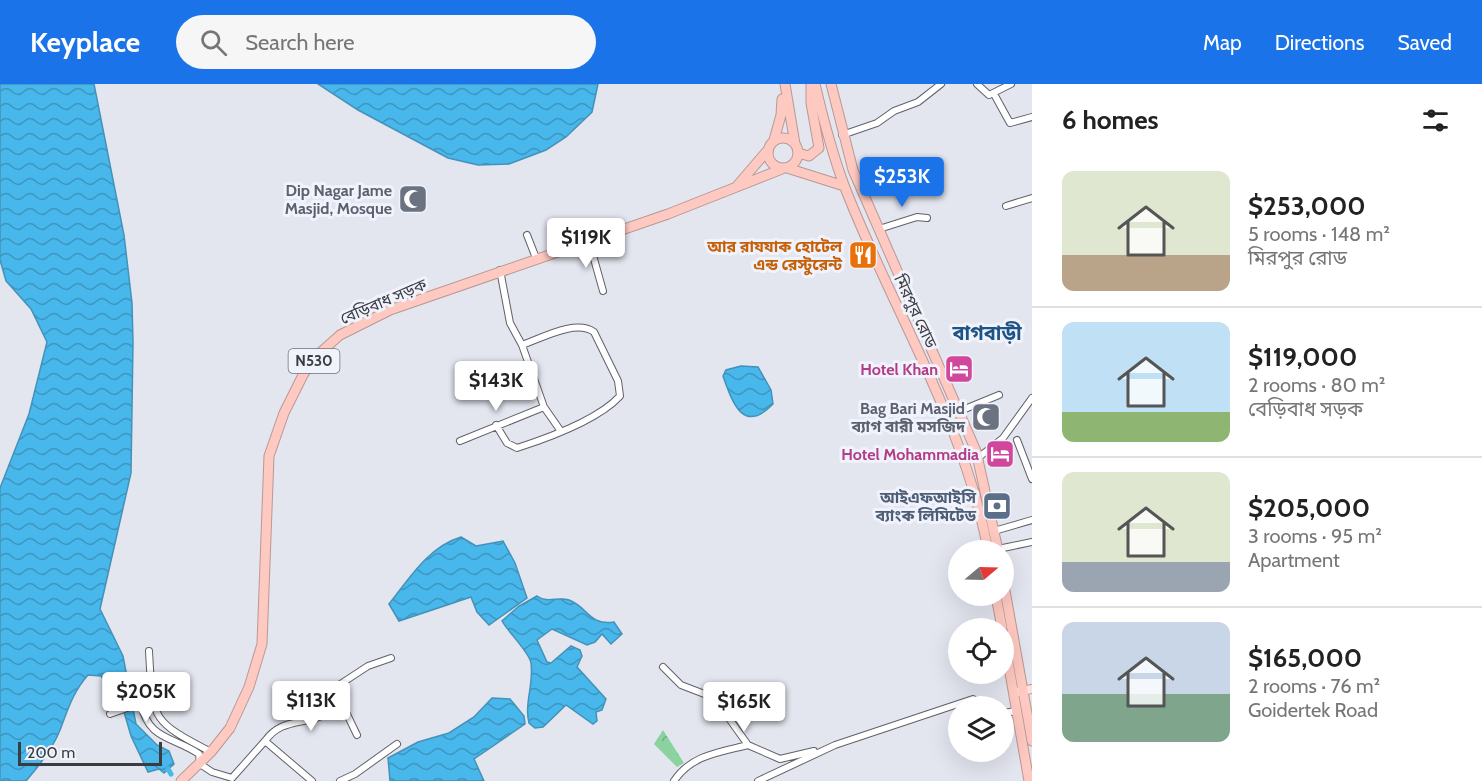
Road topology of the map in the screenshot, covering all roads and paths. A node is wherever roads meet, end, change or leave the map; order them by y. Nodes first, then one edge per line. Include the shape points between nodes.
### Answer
1 (783, 84) edge
2 (813, 84) edge
3 (831, 84) edge
4 (941, 84) edge
5 (977, 84) edge
6 (1011, 84) edge
7 (994, 94) junction
8 (1032, 117) edge
9 (842, 135) junction
10 (774, 140) junction
11 (796, 149) junction
12 (767, 150) junction
13 (784, 168) junction
14 (844, 186) junction
15 (733, 190) junction
16 (1032, 198) edge
17 (1006, 206) dead end
18 (927, 218) dead end
19 (879, 229) junction
20 (527, 235) dead end
21 (589, 242) junction
22 (536, 258) junction
23 (500, 270) junction
24 (603, 291) dead end
25 (522, 345) junction
26 (999, 395) dead end
27 (1032, 398) edge
28 (544, 406) junction
29 (960, 411) junction
30 (496, 424) junction
31 (560, 430) junction
32 (1017, 440) dead end
33 (460, 441) dead end
34 (978, 458) junction
35 (1032, 478) edge
36 (1032, 520) edge
37 (994, 531) junction
38 (992, 540) edge
39 (994, 540) edge
40 (1032, 542) edge
41 (1014, 546) edge
42 (1007, 606) edge
43 (149, 651) dead end
44 (391, 658) dead end
45 (663, 667) dead end
46 (1014, 674) edge
47 (1032, 689) edge
48 (1020, 695) edge
49 (343, 706) junction
50 (948, 707) edge
51 (1016, 711) joint
52 (110, 714) dead end
53 (357, 735) dead end
54 (266, 741) junction
55 (1032, 741) edge
56 (397, 744) dead end
57 (748, 745) junction
58 (835, 745) junction
59 (211, 752) junction
60 (200, 764) junction
61 (181, 781) edge
62 (312, 781) edge
63 (340, 781) edge
64 (674, 781) edge
65 (758, 781) edge
66 (1029, 781) edge

1 - 10 highway
1 - 11 highway
2 - 11 highway via 811,103 819,148 809,156
2 - 14 highway, মিরপুর রোড
3 - 9 highway, মিরপুর রোড
4 - 9 street via 918,102
5 - 7 street via 985,95
6 - 7 street
7 - 8 street via 1010,123
9 - 19 highway, মিরপুর রোড
10 - 11 highway via 787,138
10 - 12 highway
11 - 13 highway via 795,162
12 - 13 highway via 772,164
12 - 15 highway, বেড়িবাধ সড়ক
13 - 14 highway
13 - 15 highway, বেড়িবাধ সড়ক
14 - 38 highway, মিরপুর রোড via 956,436
15 - 21 highway, বেড়িবাধ সড়ক / N530
16 - 17 street
18 - 19 street via 917,217
19 - 29 highway, মিরপুর রোড
20 - 22 street
21 - 22 highway, বেড়িবাধ সড়ক / N530
21 - 24 street
22 - 23 highway, বেড়িবাধ সড়ক / N530
23 - 25 street via 510,323
23 - 59 highway, বেড়িবাধ সড়ক / N530 via 357,326 330,343 304,373 269,456 262,644 249,687 230,728
25 - 28 street
25 - 31 street via 587,327 594,332 618,381 620,396 607,409
26 - 29 street
27 - 34 street via 1003,438
28 - 30 street
28 - 31 street
29 - 34 highway, মিরপুর রোড
30 - 31 street via 507,443 517,448
30 - 33 street
32 - 35 street
34 - 37 highway, মিরপুর রোড
36 - 37 street
37 - 39 highway, মিরপুর রোড
40 - 41 street
42 - 48 highway
43 - 59 street via 155,715 176,734
44 - 49 street via 368,666 339,685
45 - 57 street via 681,685 720,700
46 - 48 highway
47 - 48 main road
48 - 51 highway
48 - 55 highway
49 - 53 street
49 - 54 street via 313,719 291,721 271,732
50 - 58 street
51 - 66 highway
52 - 60 street via 141,703 143,718 151,728 199,754
54 - 60 street via 234,778
54 - 62 street
56 - 63 street
57 - 58 street via 780,759
57 - 64 street via 695,760
58 - 65 street
59 - 60 highway, বেড়িবাধ সড়ক / N530
60 - 61 highway, বেড়িবাধ সড়ক / N530

